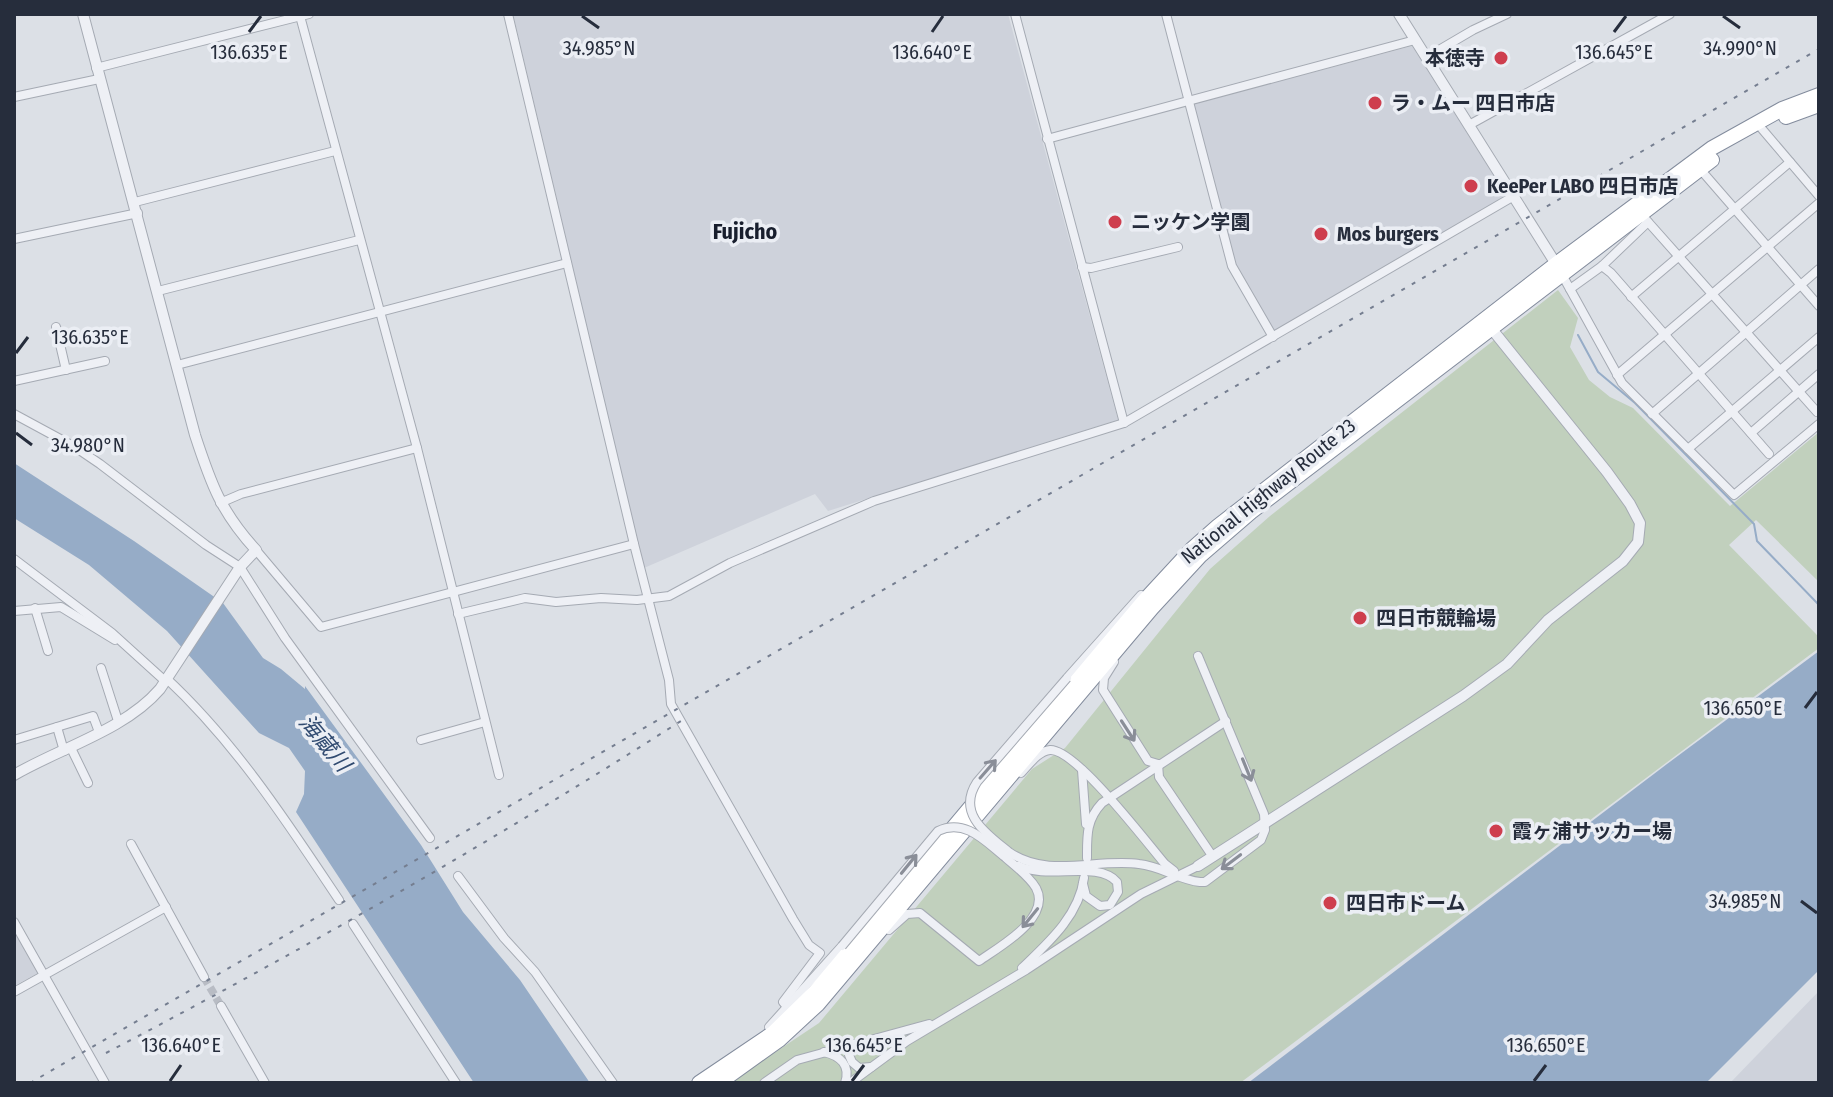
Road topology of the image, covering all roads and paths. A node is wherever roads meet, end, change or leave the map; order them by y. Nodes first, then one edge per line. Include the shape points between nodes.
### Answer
1 (83, 14) edge
2 (508, 14) edge
3 (1015, 14) edge
4 (1166, 14) edge
5 (1399, 14) edge
6 (1507, 14) edge
7 (1670, 14) edge
8 (301, 15) edge
9 (1415, 40) junction
10 (1427, 57) junction
11 (98, 73) junction
12 (1819, 95) edge
13 (14, 97) edge
14 (1188, 99) junction
15 (1819, 105) edge
16 (1469, 125) junction
17 (1762, 129) junction
18 (1047, 139) junction
19 (335, 151) junction
20 (1790, 162) junction
21 (1700, 169) junction
22 (1514, 196) junction
23 (1819, 196) edge
24 (1819, 203) edge
25 (136, 207) junction
26 (1735, 210) junction
27 (1645, 218) junction
28 (15, 238) edge
29 (359, 240) junction
30 (1178, 247) dead end
31 (1768, 247) junction
32 (1679, 257) junction
33 (567, 263) junction
34 (1602, 266) junction
35 (1082, 267) junction
36 (1559, 269) junction
37 (1819, 269) edge
38 (1801, 285) junction
39 (1570, 289) junction
40 (158, 291) junction
41 (1713, 295) junction
42 (1631, 297) junction
43 (1819, 306) edge
44 (380, 311) junction
45 (56, 327) dead end
46 (1491, 328) junction
47 (1746, 333) junction
48 (1665, 335) junction
49 (1273, 337) junction
50 (1819, 337) edge
51 (105, 361) dead end
52 (177, 365) junction
53 (66, 370) junction
54 (1779, 370) junction
55 (1699, 373) junction
56 (1819, 374) edge
57 (1617, 375) junction
58 (15, 377) edge
59 (1799, 392) junction
60 (1732, 411) junction
61 (1817, 412) edge
62 (14, 414) edge
63 (1652, 414) junction
64 (1124, 423) junction
65 (1819, 424) edge
66 (1751, 433) junction
67 (417, 448) junction
68 (1688, 449) junction
69 (1769, 454) dead end
70 (220, 503) junction
71 (634, 544) junction
72 (1192, 549) junction
73 (256, 550) junction
74 (14, 559) edge
75 (240, 568) junction
76 (454, 592) junction
77 (648, 599) junction
78 (35, 608) junction
79 (1152, 608) junction
80 (14, 611) edge
81 (458, 614) junction
82 (125, 645) junction
83 (48, 651) dead end
84 (1198, 656) dead end
85 (101, 668) dead end
86 (166, 678) junction
87 (118, 721) junction
88 (1226, 721) junction
89 (485, 722) junction
90 (57, 727) junction
91 (99, 732) junction
92 (14, 740) edge
93 (421, 740) dead end
94 (68, 749) junction
95 (1158, 764) junction
96 (1082, 769) junction
97 (14, 775) edge
98 (499, 775) dead end
99 (88, 783) dead end
100 (1109, 797) junction
101 (1266, 821) junction
102 (1087, 833) junction
103 (959, 837) junction
104 (430, 838) dead end
105 (131, 844) dead end
106 (1007, 855) junction
107 (1213, 857) junction
108 (1087, 858) dead end
109 (1198, 866) joint
110 (458, 876) dead end
111 (1181, 877) junction
112 (339, 900) dead end
113 (166, 907) junction
114 (14, 922) edge
115 (353, 924) dead end
116 (45, 975) junction
117 (204, 977) tunnel mouth
118 (14, 992) edge
119 (982, 997) junction
120 (818, 1004) junction
121 (221, 1006) tunnel mouth
122 (788, 1008) junction
123 (945, 1018) junction
124 (854, 1044) junction
125 (823, 1052) junction
126 (872, 1067) junction
127 (702, 1082) edge
128 (105, 1083) edge
129 (265, 1083) edge
130 (456, 1083) edge
131 (613, 1083) edge
132 (719, 1083) edge
133 (764, 1083) edge
134 (848, 1083) edge

1 - 11 street
2 - 33 street
3 - 18 street
4 - 14 street
5 - 9 street
6 - 10 street
7 - 16 street
8 - 11 street
8 - 19 street
9 - 10 street
9 - 14 street
10 - 16 street
11 - 13 street
11 - 25 street
12 - 36 highway, National Highway Route 23 via 1735,134
14 - 18 street
14 - 49 street via 1232,266
15 - 17 highway, National Highway Route 23
16 - 22 street
17 - 20 street
17 - 21 highway, National Highway Route 23
18 - 35 street
19 - 25 street
19 - 29 street
20 - 23 street
20 - 26 street
21 - 26 street
21 - 27 highway, National Highway Route 23
22 - 36 street
22 - 49 street
24 - 31 street
25 - 28 street
25 - 40 street
26 - 31 street
26 - 32 street
27 - 32 street
27 - 34 street
27 - 36 highway, National Highway Route 23
29 - 40 street
29 - 44 street
30 - 35 street
31 - 38 street
31 - 41 street
32 - 41 street
32 - 42 street
33 - 44 street
33 - 71 street
34 - 39 street
34 - 42 street
35 - 64 street
36 - 39 street
36 - 46 highway, National Highway Route 23
36 - 72 highway, National Highway Route 23
37 - 38 street
38 - 43 street
38 - 47 street
39 - 57 street
40 - 52 street
41 - 47 street
41 - 48 street
42 - 48 street
44 - 52 street
44 - 67 street
45 - 53 street
46 - 79 highway, National Highway Route 23 via 1225,533
46 - 101 street via 1630,504 1640,523 1638,542 1499,670
47 - 54 street
47 - 55 street
48 - 55 street
48 - 57 street
49 - 64 street
50 - 54 street
51 - 53 street
52 - 70 street
53 - 58 street
54 - 59 street
54 - 60 street
55 - 60 street
55 - 63 street
56 - 59 street
57 - 63 street
59 - 61 street
59 - 66 street
60 - 66 street
60 - 68 street
62 - 75 street via 88,455
63 - 68 street
64 - 77 street via 874,501 730,563 669,596
65 - 68 street via 1734,495
66 - 69 street
67 - 70 street
67 - 76 street
70 - 73 street
71 - 76 street
71 - 77 street
106 -> 72 street, bridge via 976,823 969,806 972,789 1137,599
72 - 127 highway, National Highway Route 23 via 815,992 773,1033
73 - 75 street
73 - 76 street via 321,627
74 - 82 street
75 - 86 street
75 - 104 street
76 - 81 street
77 - 81 street via 525,598
77 - 122 street via 674,712 820,953 783,1002
78 - 80 street
78 - 82 street via 61,607
78 - 83 street
79 -> 95 street via 1102,687 1148,761
79 - 103 highway, National Highway Route 23
81 - 89 street
82 - 86 street
84 - 88 street
85 - 87 street
86 - 87 street via 149,702
86 - 112 street via 248,769
87 - 91 street
88 - 95 street
88 -> 101 street
89 - 93 street
89 - 98 street
90 - 91 street via 93,716
90 - 92 street
90 - 94 street
91 - 94 street
94 - 97 street
94 - 99 street
95 - 100 street
95 - 107 street via 1159,777
96 - 100 street
96 - 102 street
96 - 103 street via 1061,753 1044,751
100 - 102 street via 1093,814
100 - 111 street
101 - 107 street
101 -> 111 street via 1261,840 1205,882
102 - 108 street
103 - 120 highway, National Highway Route 23
105 - 113 street
106 - 111 street via 1037,865 1137,863
106 - 119 street via 1034,872 1103,872 1114,877 1118,892 1110,905 1100,906 1086,896 1084,881 1067,920 1021,969
106 -> 120 street via 1040,898 1032,919 999,947 979,961 924,914 913,912 894,924
122 -> 106 street, bridge via 938,831 951,826 970,830
107 - 109 street
109 - 111 street
110 - 131 street via 535,972
111 - 119 street via 1141,894
113 - 116 street
113 - 117 street
114 - 116 street
115 - 130 street
116 - 118 street
116 - 128 street
119 - 123 street
120 - 132 highway, National Highway Route 23
121 - 129 street
122 - 127 street
123 - 124 street
123 - 126 street
124 - 125 street
124 - 126 street via 852,1062 859,1068
125 - 133 street via 797,1060
125 - 134 street via 842,1060
126 - 134 street

